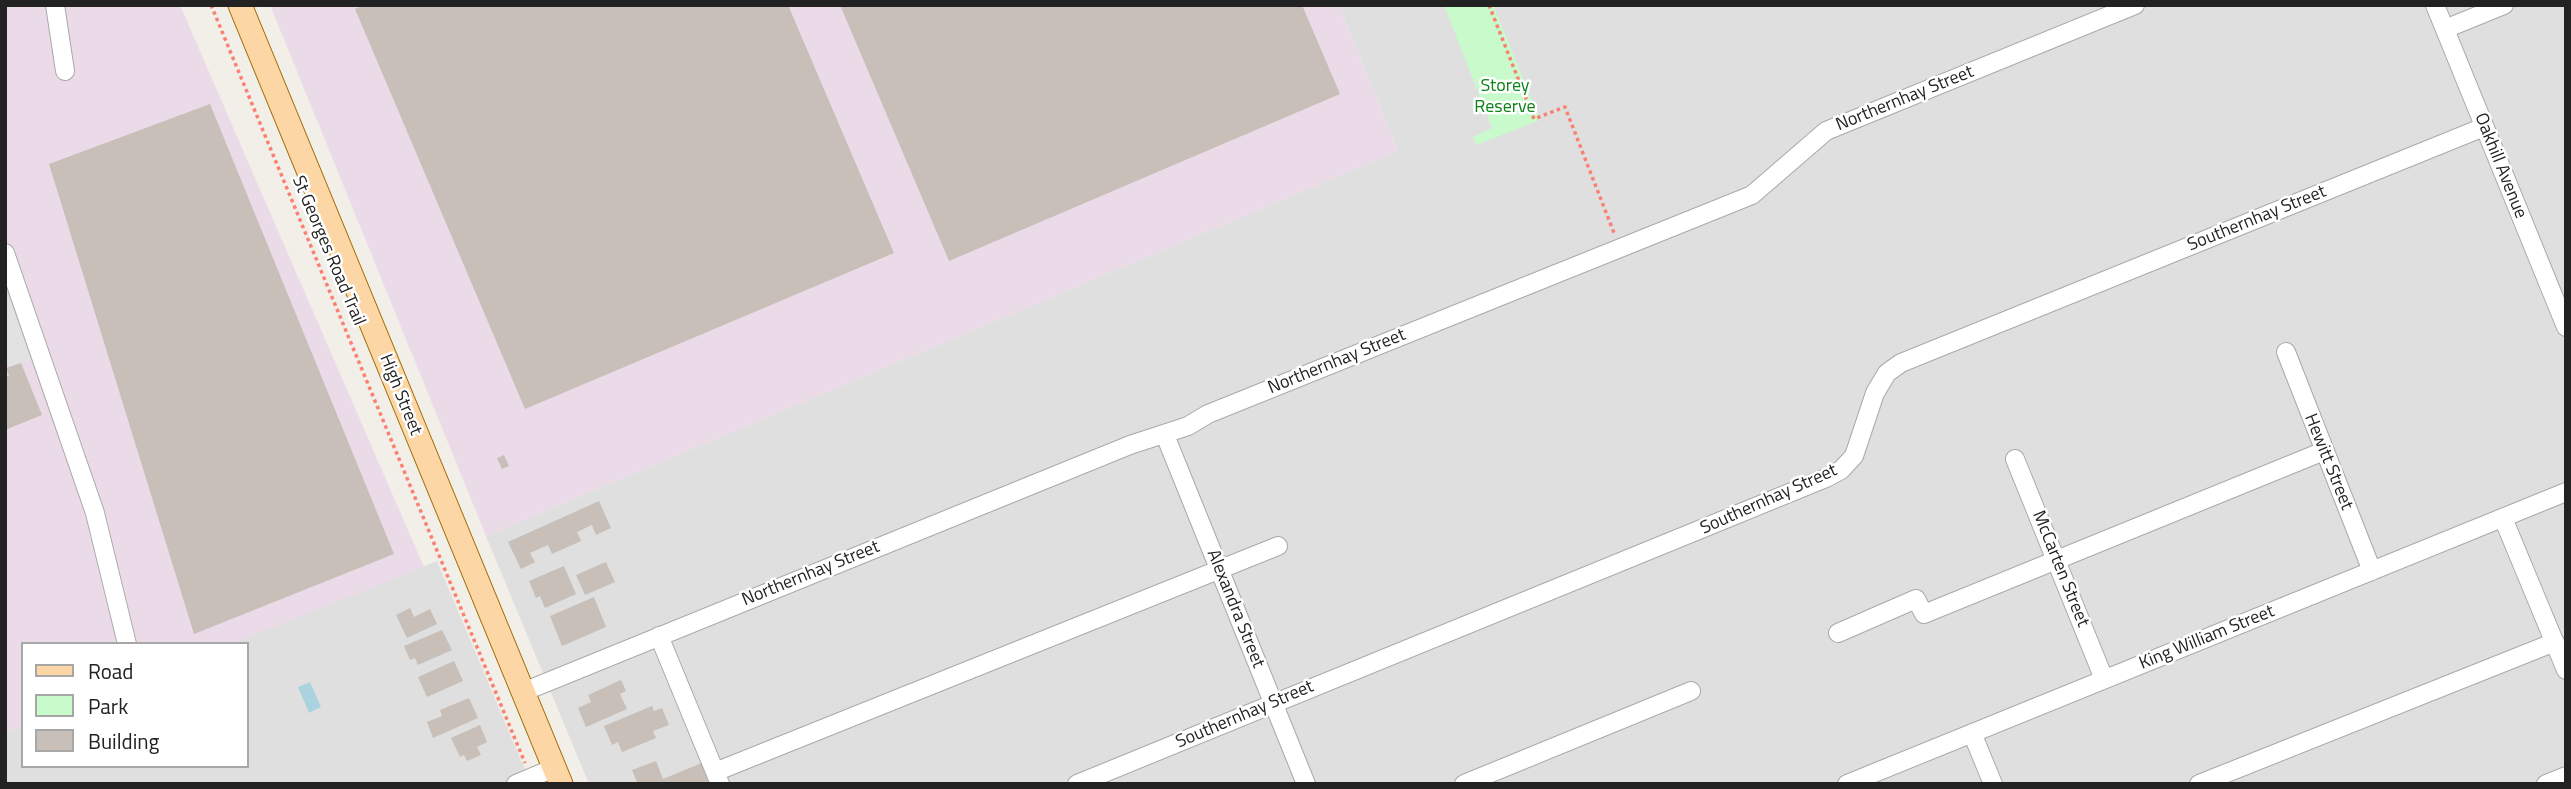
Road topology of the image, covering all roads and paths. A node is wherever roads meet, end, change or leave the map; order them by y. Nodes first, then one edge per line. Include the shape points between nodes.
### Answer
1 (55, 5) edge
2 (211, 5) edge
3 (240, 5) edge
4 (1489, 5) edge
5 (2135, 5) edge
6 (2435, 5) edge
7 (2504, 5) edge
8 (2445, 29) junction
9 (65, 71) dead end
10 (2484, 127) junction
11 (1620, 248) junction
12 (5, 253) edge
13 (2560, 298) edge
14 (2566, 327) edge
15 (2286, 352) dead end
16 (1166, 435) junction
17 (2324, 451) junction
18 (2015, 459) dead end
19 (2566, 492) edge
20 (2503, 518) junction
21 (1278, 546) dead end
22 (2056, 560) junction
23 (1218, 569) junction
24 (2372, 571) junction
25 (1838, 633) dead end
26 (659, 636) junction
27 (127, 642) edge
28 (2555, 642) junction
29 (2566, 670) edge
30 (2104, 679) junction
31 (1691, 691) dead end
32 (523, 692) junction
33 (1273, 702) junction
34 (1972, 733) junction
35 (2566, 775) edge
36 (558, 776) edge
37 (717, 778) edge
38 (521, 782) edge
39 (1077, 784) edge
40 (1306, 784) edge
41 (1464, 784) edge
42 (1847, 784) edge
43 (1993, 784) edge
44 (2199, 784) edge
45 (2546, 784) edge

1 - 9 street
2 - 38 path, St Georges Road Trail via 525,759
3 - 32 main road, High Street
4 - 11 path via 1534,119 1565,107
5 - 11 street, Northernhay Street via 1826,131 1752,195
6 - 8 street, Oakhill Avenue
7 - 8 street
8 - 10 street, Oakhill Avenue
10 - 13 street, Oakhill Avenue
10 - 33 street, Southernhay Street via 1909,359 1880,383 1854,456 1842,470
11 - 16 street, Northernhay Street
12 - 27 street via 95,513
13 - 14 street, Oakhill Avenue
15 - 17 street, Hewitt Street
16 - 23 street, Alexandra Street
16 - 26 street, Northernhay Street via 1130,445
17 - 22 street
17 - 24 street, Hewitt Street
18 - 22 street, McCarten Street
19 - 20 street, King William Street
20 - 24 street, King William Street
20 - 28 street
21 - 23 street
22 - 25 street via 1924,614 1916,599
22 - 30 street, McCarten Street
23 - 33 street, Alexandra Street
23 - 37 street
24 - 30 street, King William Street
26 - 32 street, Northernhay Street
26 - 37 street
28 - 29 street
28 - 44 street
30 - 34 street, King William Street
31 - 41 street
32 - 36 main road, High Street
33 - 39 street, Southernhay Street
33 - 40 street, Alexandra Street
34 - 42 street, King William Street
34 - 43 street
35 - 45 street
36 - 38 street

